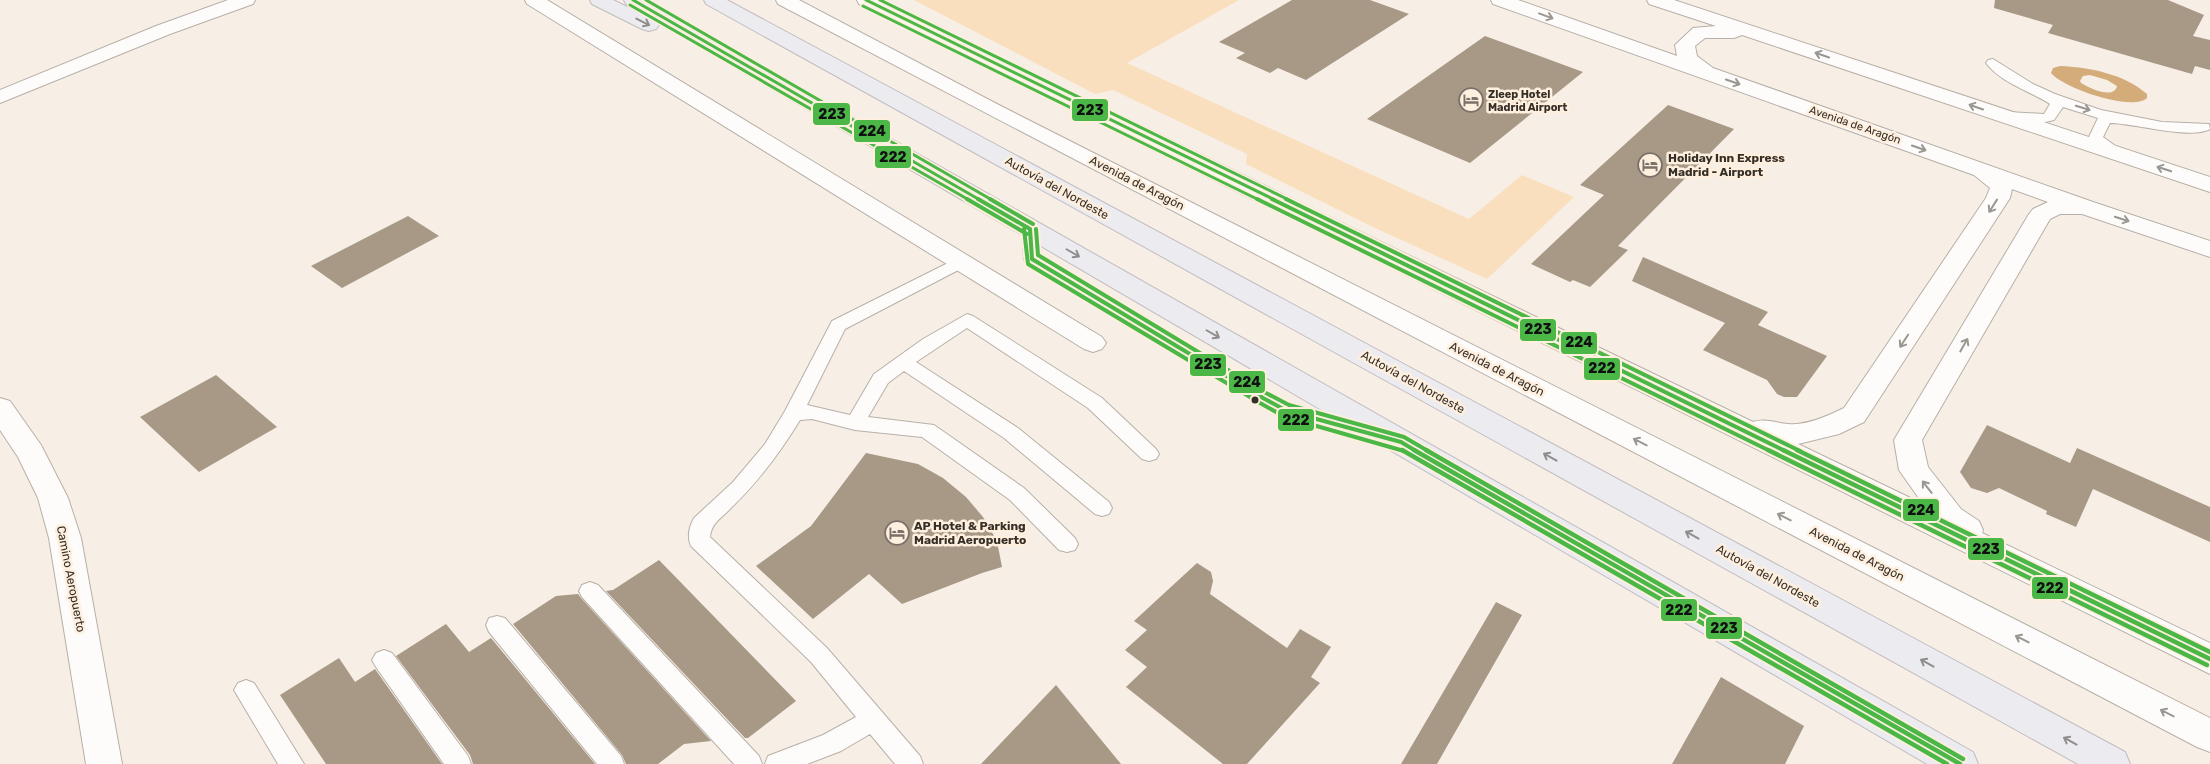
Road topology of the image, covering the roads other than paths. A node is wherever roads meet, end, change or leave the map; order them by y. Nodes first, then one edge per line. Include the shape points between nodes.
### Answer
1 (246, 0) edge
2 (534, 0) edge
3 (599, 0) edge
4 (633, 0) edge
5 (713, 0) edge
6 (785, 0) edge
7 (866, 0) edge
8 (1500, 0) edge
9 (1656, 0) edge
10 (1770, 37) junction
11 (1993, 63) dead end
12 (1705, 72) junction
13 (0, 97) edge
14 (2049, 97) junction
15 (2002, 115) junction
16 (2120, 119) junction
17 (2204, 128) dead end
18 (2117, 154) junction
19 (902, 155) junction
20 (1980, 170) junction
21 (2210, 185) edge
22 (2085, 207) junction
23 (2210, 249) edge
24 (960, 262) junction
25 (1094, 343) dead end
26 (903, 362) junction
27 (0, 408) edge
28 (794, 413) junction
29 (855, 423) junction
30 (1737, 427) junction
31 (1149, 454) dead end
32 (1102, 508) dead end
33 (1068, 544) dead end
34 (2032, 572) junction
35 (590, 591) dead end
36 (497, 625) dead end
37 (2210, 659) edge
38 (384, 660) dead end
39 (246, 690) dead end
40 (874, 719) junction
41 (2210, 736) edge
42 (104, 764) edge
43 (292, 764) edge
44 (459, 764) edge
45 (612, 764) edge
46 (750, 764) edge
47 (777, 764) edge
48 (910, 764) edge
49 (1960, 764) edge
50 (2112, 764) edge

1 - 13 street via 163,30
2 - 24 street
3 -> 19 highway
4 - 19 highway
50 -> 5 highway, Autovía del Nordeste
41 -> 6 street, Avenida de Aragón
7 - 30 street
8 -> 12 street, Avenida de Aragón
9 - 10 street
10 - 12 street via 1732,31 1700,32 1685,44 1688,58
15 -> 10 street
11 - 14 lane via 2004,73
12 -> 20 street, Avenida de Aragón
14 - 15 lane via 2058,103 2049,117
14 -> 16 lane
15 - 18 street
16 - 17 lane
16 - 18 lane via 2105,119 2096,137
21 -> 18 street
19 -> 49 highway
20 - 22 street, Avenida de Aragón
20 -> 30 street via 2002,186 1998,198 1854,415 1830,427 1790,435
22 -> 23 street, Avenida de Aragón
34 -> 22 street via 1950,517 1914,470 1908,440 2041,214 2056,207
24 - 25 street
24 - 28 lane via 838,325
26 - 29 lane via 880,379
26 - 31 lane via 966,320 1095,403
26 - 32 lane via 1012,433
27 - 42 street, Camino Aeropuerto via 34,460 53,498 65,538
28 - 29 lane via 812,412
28 - 40 lane via 772,449 740,487 701,524 699,540 819,654
29 - 33 lane via 927,430 1018,494
30 - 34 street
34 - 37 street
35 - 46 lane
36 - 45 lane
38 - 44 lane
39 - 43 lane
40 - 47 lane via 832,743
40 - 48 lane

